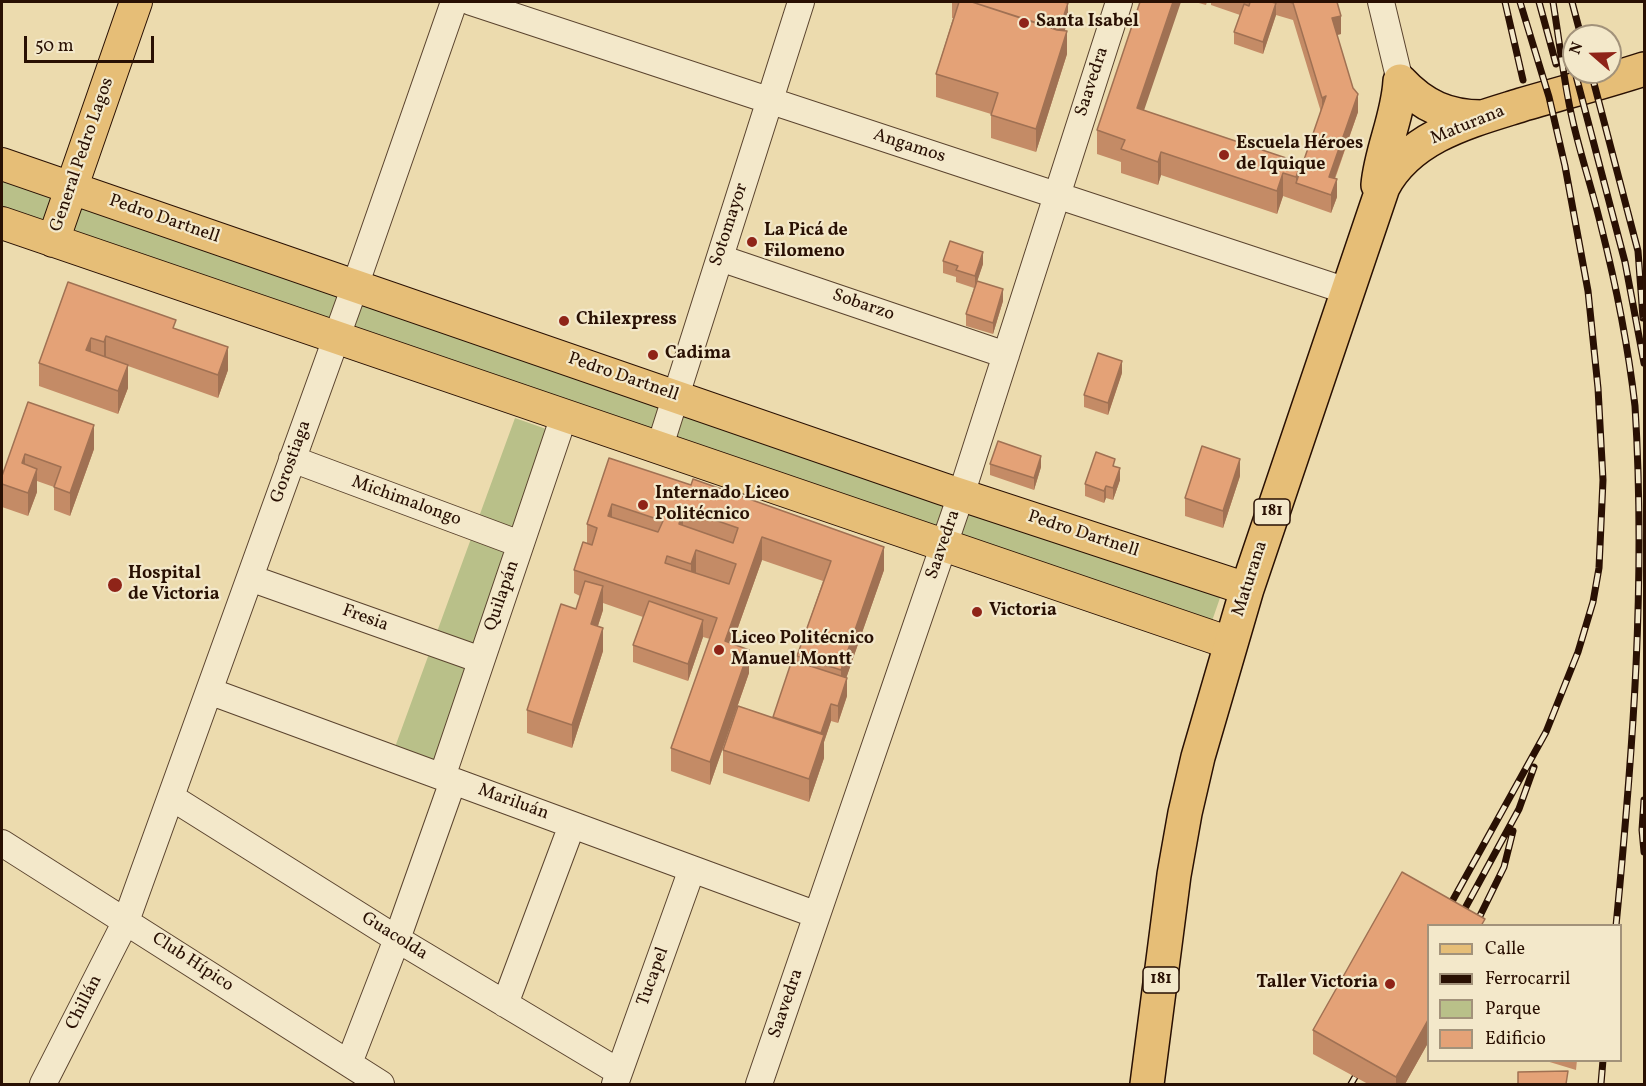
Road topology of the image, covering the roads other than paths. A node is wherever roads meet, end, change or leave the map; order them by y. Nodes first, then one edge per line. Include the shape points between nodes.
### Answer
1 (136, 2) edge
2 (454, 2) edge
3 (471, 2) edge
4 (801, 2) edge
5 (1119, 2) edge
6 (1381, 2) edge
7 (1644, 69) edge
8 (1400, 81) junction
9 (769, 101) junction
10 (1482, 117) junction
11 (1438, 135) junction
12 (2, 164) edge
13 (71, 188) junction
14 (1057, 196) junction
15 (1377, 200) junction
16 (2, 224) edge
17 (53, 241) junction
18 (720, 258) junction
19 (355, 286) junction
20 (1347, 291) junction
21 (336, 338) junction
22 (1006, 355) junction
23 (676, 396) junction
24 (564, 416) junction
25 (659, 449) junction
26 (292, 459) junction
27 (961, 495) junction
28 (520, 544) junction
29 (943, 546) junction
30 (250, 578) junction
31 (1247, 589) junction
32 (1230, 643) junction
33 (481, 660) junction
34 (209, 691) junction
35 (447, 779) junction
36 (171, 796) junction
37 (572, 825) junction
38 (2, 843) edge
39 (692, 869) junction
40 (817, 915) junction
41 (126, 921) junction
42 (397, 939) junction
43 (505, 1004) junction
44 (349, 1063) junction
45 (617, 1078) edge
46 (43, 1084) edge
47 (381, 1084) edge
48 (759, 1084) edge
49 (1148, 1084) edge

1 - 13 main road, General Pedro Lagos
2 - 19 street, Gorostiaga
3 - 9 street, Angamos
4 - 9 street, Sotomayor
5 - 14 street, Saavedra
6 - 8 street
7 - 10 highway, Maturana / 181
8 - 10 highway via 1431,107 1455,115
8 - 11 highway via 1409,112
8 - 15 highway
9 - 14 street, Angamos
9 - 18 street, Sotomayor
10 - 11 highway, Maturana / 181
11 - 15 highway, Maturana / 181 via 1402,160
12 - 13 main road, Pedro Dartnell
13 - 17 main road, General Pedro Lagos
13 - 19 main road, Pedro Dartnell
14 - 20 street, Angamos
14 - 22 street, Saavedra
15 - 20 highway, Maturana / 181
16 - 17 main road
17 - 21 main road
18 - 22 street, Sobarzo
18 - 23 street, Sotomayor
19 - 21 street, Gorostiaga
19 - 23 main road, Pedro Dartnell
20 - 31 highway, Maturana / 181
21 - 24 main road
21 - 26 street, Gorostiaga
22 - 27 street, Saavedra
23 - 25 street, Sotomayor
23 - 27 main road, Pedro Dartnell
24 - 25 main road
24 - 28 street, Quilapán
25 - 29 main road
26 - 28 street, Michimalongo
26 - 30 street, Gorostiaga
27 - 29 street, Saavedra
27 - 31 main road, Pedro Dartnell
28 - 33 street, Quilapán
29 - 32 main road
29 - 40 street, Saavedra
30 - 33 street, Fresia
30 - 34 street, Gorostiaga
31 - 32 highway, Maturana / 181
32 - 49 highway, Maturana / 181 via 1179,844
33 - 35 street, Quilapán
34 - 35 street, Mariluán
34 - 36 street, Gorostiaga
35 - 37 street, Mariluán
35 - 42 street, Quilapán
36 - 41 street, Gorostiaga
36 - 42 street, Guacolda
37 - 39 street, Mariluán
37 - 43 street
38 - 41 street, Club Hípico
39 - 40 street, Mariluán
39 - 45 street, Tucapel
40 - 48 street, Saavedra
41 - 44 street, Club Hípico
41 - 46 street, Chillán
42 - 43 street, Guacolda
42 - 44 street, Quilapán
43 - 45 street, Guacolda
44 - 47 street, Club Hípico

